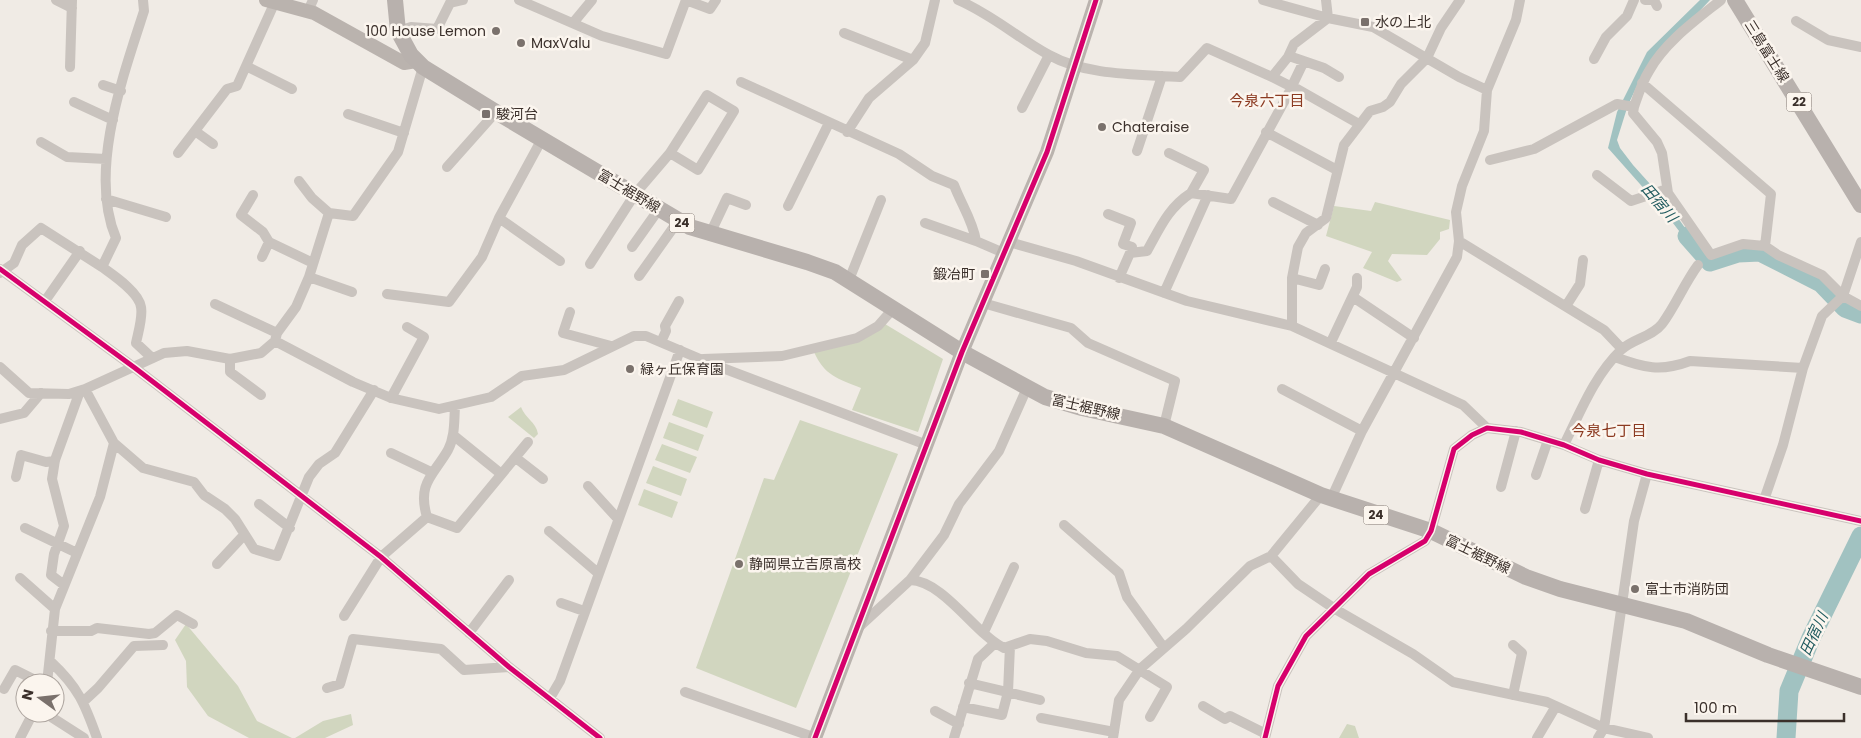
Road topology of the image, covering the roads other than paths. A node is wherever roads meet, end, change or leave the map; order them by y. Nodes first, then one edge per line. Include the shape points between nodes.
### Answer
1 (56, 0) edge
2 (143, 0) edge
3 (395, 0) edge
4 (463, 0) edge
5 (519, 0) edge
6 (592, 0) edge
7 (716, 0) edge
8 (936, 0) edge
9 (958, 0) edge
10 (1096, 0) edge
11 (1263, 0) edge
12 (1326, 0) edge
13 (1460, 0) edge
14 (1520, 0) edge
15 (1634, 0) edge
16 (1645, 0) edge
17 (1732, 0) edge
18 (270, 2) edge
19 (72, 4) edge
20 (311, 6) edge
21 (1657, 6) dead end
22 (1328, 18) junction
23 (1796, 21) dead end
24 (573, 23) junction
25 (398, 31) junction
26 (844, 33) dead end
27 (1861, 47) edge
28 (1049, 55) junction
29 (1289, 56) junction
30 (1427, 58) junction
31 (1594, 59) dead end
32 (913, 60) junction
33 (1304, 61) junction
34 (420, 64) junction
35 (1076, 65) junction
36 (246, 66) junction
37 (70, 67) dead end
38 (1162, 76) junction
39 (1272, 77) junction
40 (1339, 77) dead end
41 (741, 82) dead end
42 (1642, 83) junction
43 (103, 85) dead end
44 (1292, 86) junction
45 (292, 89) dead end
46 (121, 90) junction
47 (1487, 90) junction
48 (74, 102) dead end
49 (1634, 107) junction
50 (1022, 108) dead end
51 (496, 112) junction
52 (348, 114) dead end
53 (113, 120) junction
54 (829, 123) junction
55 (1359, 124) junction
56 (195, 131) junction
57 (847, 132) junction
58 (1266, 132) junction
59 (404, 134) junction
60 (542, 139) junction
61 (41, 142) dead end
62 (213, 144) dead end
63 (1137, 150) dead end
64 (178, 153) dead end
65 (670, 153) junction
66 (1169, 153) dead end
67 (106, 160) junction
68 (1490, 160) dead end
69 (447, 167) dead end
70 (1337, 170) junction
71 (1597, 175) dead end
72 (299, 181) dead end
73 (1665, 190) junction
74 (1191, 193) junction
75 (635, 194) junction
76 (253, 195) dead end
77 (1208, 195) junction
78 (106, 199) junction
79 (881, 200) dead end
80 (1273, 202) dead end
81 (746, 205) dead end
82 (1861, 205) edge
83 (788, 206) dead end
84 (659, 209) junction
85 (330, 213) junction
86 (1108, 214) dead end
87 (166, 217) dead end
88 (499, 218) junction
89 (678, 220) junction
90 (925, 223) dead end
91 (1318, 225) junction
92 (710, 234) junction
93 (1459, 240) junction
94 (976, 241) junction
95 (269, 242) junction
96 (1861, 242) edge
97 (1765, 246) junction
98 (632, 247) dead end
99 (1007, 248) junction
100 (80, 251) junction
101 (1130, 253) junction
102 (262, 257) dead end
103 (1582, 260) dead end
104 (560, 261) dead end
105 (313, 263) junction
106 (590, 264) dead end
107 (1698, 265) dead end
108 (102, 268) junction
109 (1325, 269) dead end
110 (1, 271) edge
111 (639, 276) dead end
112 (310, 277) junction
113 (1119, 278) junction
114 (1292, 278) junction
115 (1357, 278) dead end
116 (849, 280) junction
117 (352, 292) dead end
118 (1164, 293) junction
119 (387, 294) dead end
120 (1843, 296) junction
121 (1353, 297) junction
122 (679, 301) dead end
123 (44, 302) junction
124 (215, 304) dead end
125 (983, 304) junction
126 (1566, 306) junction
127 (1861, 306) edge
128 (892, 310) junction
129 (570, 312) dead end
130 (1292, 326) junction
131 (407, 327) dead end
132 (276, 337) junction
133 (1414, 338) junction
134 (661, 342) junction
135 (1331, 342) junction
136 (611, 346) junction
137 (680, 350) junction
138 (962, 352) junction
139 (1619, 353) junction
140 (151, 357) junction
141 (230, 359) junction
142 (703, 359) junction
143 (0, 367) edge
144 (135, 368) junction
145 (1803, 368) junction
146 (1396, 372) junction
147 (1027, 388) junction
148 (1282, 389) dead end
149 (83, 390) junction
150 (374, 390) junction
151 (41, 394) junction
152 (261, 395) dead end
153 (391, 398) junction
154 (455, 407) junction
155 (0, 419) edge
156 (1164, 426) junction
157 (1487, 428) junction
158 (1362, 431) junction
159 (1516, 431) junction
160 (453, 435) junction
161 (1548, 440) junction
162 (528, 442) dead end
163 (114, 443) junction
164 (927, 445) junction
165 (1564, 445) junction
166 (391, 453) dead end
167 (516, 458) junction
168 (1599, 460) junction
169 (55, 461) junction
170 (431, 472) junction
171 (500, 473) junction
172 (1647, 474) junction
173 (1536, 475) dead end
174 (16, 477) dead end
175 (543, 479) dead end
176 (588, 486) dead end
177 (1501, 487) dead end
178 (302, 496) junction
179 (1326, 497) junction
180 (1764, 500) junction
181 (259, 504) dead end
182 (1585, 509) dead end
183 (427, 517) junction
184 (618, 519) junction
185 (1861, 521) edge
186 (1064, 525) dead end
187 (25, 528) dead end
188 (290, 528) junction
189 (549, 531) dead end
190 (1431, 531) junction
191 (244, 534) junction
192 (57, 543) junction
193 (77, 553) junction
194 (1271, 556) junction
195 (381, 557) junction
196 (217, 564) dead end
197 (1014, 567) dead end
198 (598, 573) junction
199 (20, 578) dead end
200 (509, 580) dead end
201 (910, 580) junction
202 (64, 585) junction
203 (562, 603) dead end
204 (1622, 605) junction
205 (55, 609) junction
206 (1335, 609) junction
207 (584, 611) junction
208 (344, 616) dead end
209 (193, 624) dead end
210 (859, 626) junction
211 (51, 631) junction
212 (984, 632) junction
213 (469, 633) junction
214 (995, 643) junction
215 (163, 645) dead end
216 (1513, 645) dead end
217 (1010, 646) junction
218 (1164, 648) junction
219 (51, 662) junction
220 (509, 667) junction
221 (1140, 669) junction
222 (21, 673) edge
223 (49, 673) edge
224 (969, 684) junction
225 (1861, 687) edge
226 (327, 688) dead end
227 (4, 689) dead end
228 (685, 692) dead end
229 (1008, 692) junction
230 (1513, 694) junction
231 (550, 698) junction
232 (1040, 700) dead end
233 (84, 701) junction
234 (1203, 706) dead end
235 (1556, 706) junction
236 (963, 707) junction
237 (935, 711) dead end
238 (1150, 717) dead end
239 (1041, 718) dead end
240 (28, 723) edge
241 (61, 723) edge
242 (959, 724) junction
243 (1604, 728) junction
244 (588, 734) edge
245 (1114, 735) edge
246 (1265, 736) edge
247 (20, 738) edge
248 (84, 738) edge
249 (97, 738) edge
250 (600, 738) edge
251 (816, 738) edge
252 (954, 738) edge
253 (1537, 738) edge
254 (1598, 738) edge
255 (1648, 738) edge

1 - 19 street
2 - 46 street via 144,12
3 - 25 main road, 富士裾野線 / 24
4 - 25 street via 450,3 438,29 411,27
5 - 24 street
6 - 24 street
7 - 24 street via 710,9 686,0 666,54 602,36
8 - 32 street via 925,43
9 - 28 street via 979,9
10 - 35 street
11 - 22 street
12 - 22 street
13 - 30 street via 1441,28
14 - 47 street via 1516,20
15 - 31 street via 1627,16 1606,37
16 - 21 street via 1654,0
17 - 42 street via 1694,21 1664,51
17 - 82 main road, 三島富士線 / 22
18 - 20 street
18 - 36 street
19 - 37 street
20 - 34 street via 404,62
22 - 29 street via 1294,44
22 - 30 street via 1373,27
23 - 27 street via 1828,40
25 - 34 main road, 富士裾野線 / 24
26 - 32 street
28 - 35 street
28 - 50 street
29 - 33 street
29 - 39 street
30 - 47 street
30 - 55 street via 1400,84 1390,102 1370,111
32 - 57 street via 868,98
33 - 40 street
33 - 44 street
34 - 51 main road, 富士裾野線 / 24
34 - 59 street
35 - 38 street
35 - 99 street via 1047,152
36 - 45 street
36 - 56 street via 237,86 227,89
38 - 39 street via 1180,77 1207,48
38 - 63 street
39 - 44 street
41 - 54 street
42 - 49 street
42 - 97 street via 1771,194
43 - 46 street
44 - 55 street
44 - 58 street
46 - 53 street
47 - 93 street via 1484,131 1462,186 1456,212
48 - 53 street
49 - 68 street via 1619,104 1534,149
49 - 73 street via 1633,113 1662,153
51 - 60 main road, 富士裾野線 / 24
51 - 69 street
52 - 59 street
53 - 67 street
54 - 57 street
54 - 83 street
55 - 70 street via 1344,145
56 - 62 street
56 - 64 street
57 - 94 street via 899,154 932,176 954,185 974,226
58 - 70 street
58 - 77 street via 1231,199
59 - 85 street via 398,152 353,216
60 - 75 main road, 富士裾野線 / 24
60 - 88 street
61 - 67 street via 67,156
65 - 65 street via 698,170 734,110 707,95
65 - 75 street
66 - 74 street via 1204,170
67 - 78 street
70 - 91 street via 1326,218
71 - 73 street via 1631,201
72 - 85 street
73 - 97 street via 1711,255 1743,244
74 - 77 street
74 - 101 street via 1172,207 1147,251
75 - 84 main road, 富士裾野線 / 24
75 - 106 street
76 - 95 street via 241,215 263,232
77 - 118 street
78 - 87 street
78 - 108 street via 108,219 116,238
79 - 116 street
80 - 91 street
81 - 92 street via 727,198
84 - 89 main road, 富士裾野線 / 24
84 - 98 street
85 - 105 street
86 - 101 street via 1131,223 1123,244 1132,247
88 - 104 street
88 - 119 street via 482,257 449,302
89 - 92 main road, 富士裾野線 / 24
89 - 111 street
90 - 94 street
91 - 114 street via 1306,233 1298,247
92 - 116 main road, 富士裾野線 / 24 via 808,262
93 - 126 street
93 - 133 street via 1457,257
94 - 99 street
95 - 102 street
95 - 105 street
96 - 120 street
97 - 120 street via 1822,275
99 - 113 street via 1076,261
99 - 125 street
100 - 108 street
100 - 110 street via 41,228 22,245 14,263
100 - 123 street
101 - 113 street
103 - 126 street via 1580,284
105 - 112 street
107 - 139 street via 1661,325
108 - 140 street via 120,280 137,299 141,307 136,343
109 - 114 street via 1319,285
110 - 123 street
112 - 117 street
112 - 132 street via 296,307
113 - 118 street
114 - 130 street
115 - 121 street
116 - 128 main road, 富士裾野線 / 24
118 - 130 street
120 - 127 street
120 - 145 street via 1822,316
121 - 133 street
121 - 135 street
122 - 134 street via 665,326
123 - 144 street
124 - 132 street
125 - 138 street
125 - 156 street via 1071,328 1088,343 1175,381
126 - 139 street via 1604,330
128 - 138 main road, 富士裾野線 / 24
128 - 142 street via 878,326 857,338 782,356
129 - 136 street via 563,333
130 - 135 street
131 - 153 street via 424,337
132 - 141 street via 261,353
132 - 150 street via 352,382
133 - 146 street
134 - 136 street via 646,336 634,336
134 - 137 street
135 - 146 street
136 - 154 street via 564,370 522,376 491,397
137 - 142 street
137 - 184 street
138 - 147 main road, 富士裾野線 / 24
138 - 164 street
139 - 145 street via 1641,367 1677,366 1690,361
139 - 165 street via 1592,387
140 - 141 street via 187,351
140 - 144 street
141 - 152 street via 230,372
142 - 164 street
143 - 151 street via 29,393
144 - 149 street
144 - 178 street
145 - 180 street via 1783,445
146 - 157 street via 1463,405
146 - 158 street
147 - 156 main road, 富士裾野線 / 24 via 1064,404
147 - 201 street via 999,451 959,504 944,535
148 - 158 street
149 - 151 street via 69,394
149 - 163 street
149 - 169 street
150 - 153 street
150 - 178 street via 335,453 319,464 309,477
151 - 155 street via 24,413
153 - 154 street via 440,409
154 - 160 street
156 - 179 main road, 富士裾野線 / 24
157 - 159 street
157 - 190 street via 1472,434 1454,450
158 - 179 street
159 - 161 street
159 - 177 street
160 - 170 street via 448,449
160 - 171 street
161 - 165 street
161 - 173 street
162 - 167 street
163 - 191 street via 143,468 194,482 204,495 234,519
163 - 193 street via 100,497
164 - 210 street
165 - 168 street
166 - 170 street
167 - 171 street
167 - 175 street
168 - 172 street
168 - 182 street
169 - 174 street via 46,462 21,455
169 - 192 street via 52,478 64,526
170 - 183 street via 422,500
171 - 183 street via 457,528
172 - 180 street
172 - 204 street via 1634,521
176 - 184 street
178 - 188 street
178 - 195 street
179 - 190 main road, 富士裾野線 / 24
179 - 194 street
180 - 185 street
181 - 188 street
183 - 195 street
184 - 198 street
186 - 218 street via 1118,573 1126,597
187 - 192 street
188 - 191 street via 277,556 254,549
189 - 198 street
190 - 204 main road, 富士裾野線 / 24 via 1526,577
190 - 206 street via 1425,541 1369,574
191 - 196 street
192 - 193 street
192 - 202 street via 51,575
193 - 202 street
194 - 206 street via 1298,584
194 - 218 street via 1250,566
195 - 208 street
195 - 213 street
197 - 212 street
198 - 207 street
199 - 205 street
200 - 213 street
201 - 210 street
201 - 212 street via 918,580 951,601
202 - 205 street
203 - 207 street
204 - 225 main road, 富士裾野線 / 24 via 1686,621 1798,666
204 - 243 street
205 - 211 street
206 - 230 street via 1454,682
206 - 246 street via 1306,636 1289,663 1278,686
207 - 231 street via 560,681
209 - 211 street via 177,615 155,633 149,634 97,628 91,631
210 - 251 street
211 - 219 street
212 - 214 street
213 - 220 street
214 - 217 street via 1004,648
214 - 224 street via 978,659
215 - 233 street via 134,646
216 - 230 street via 1522,653
217 - 221 street via 1030,639 1046,641 1086,653 1117,656
217 - 229 street
218 - 221 street
219 - 223 street
219 - 233 street via 69,679
220 - 226 street via 464,670 441,649 353,640 340,684
220 - 231 street
221 - 238 street via 1167,687
221 - 245 street via 1119,700
222 - 227 street via 15,670
224 - 229 street
224 - 236 street
228 - 251 street
229 - 232 street
229 - 236 street via 1002,714
230 - 235 street
231 - 244 street
233 - 249 street
234 - 246 street via 1225,719 1230,716
235 - 243 street
235 - 253 street
236 - 242 street
237 - 242 street
239 - 245 street
240 - 247 street
241 - 248 street
242 - 252 street
243 - 254 street
243 - 255 street
244 - 250 street

